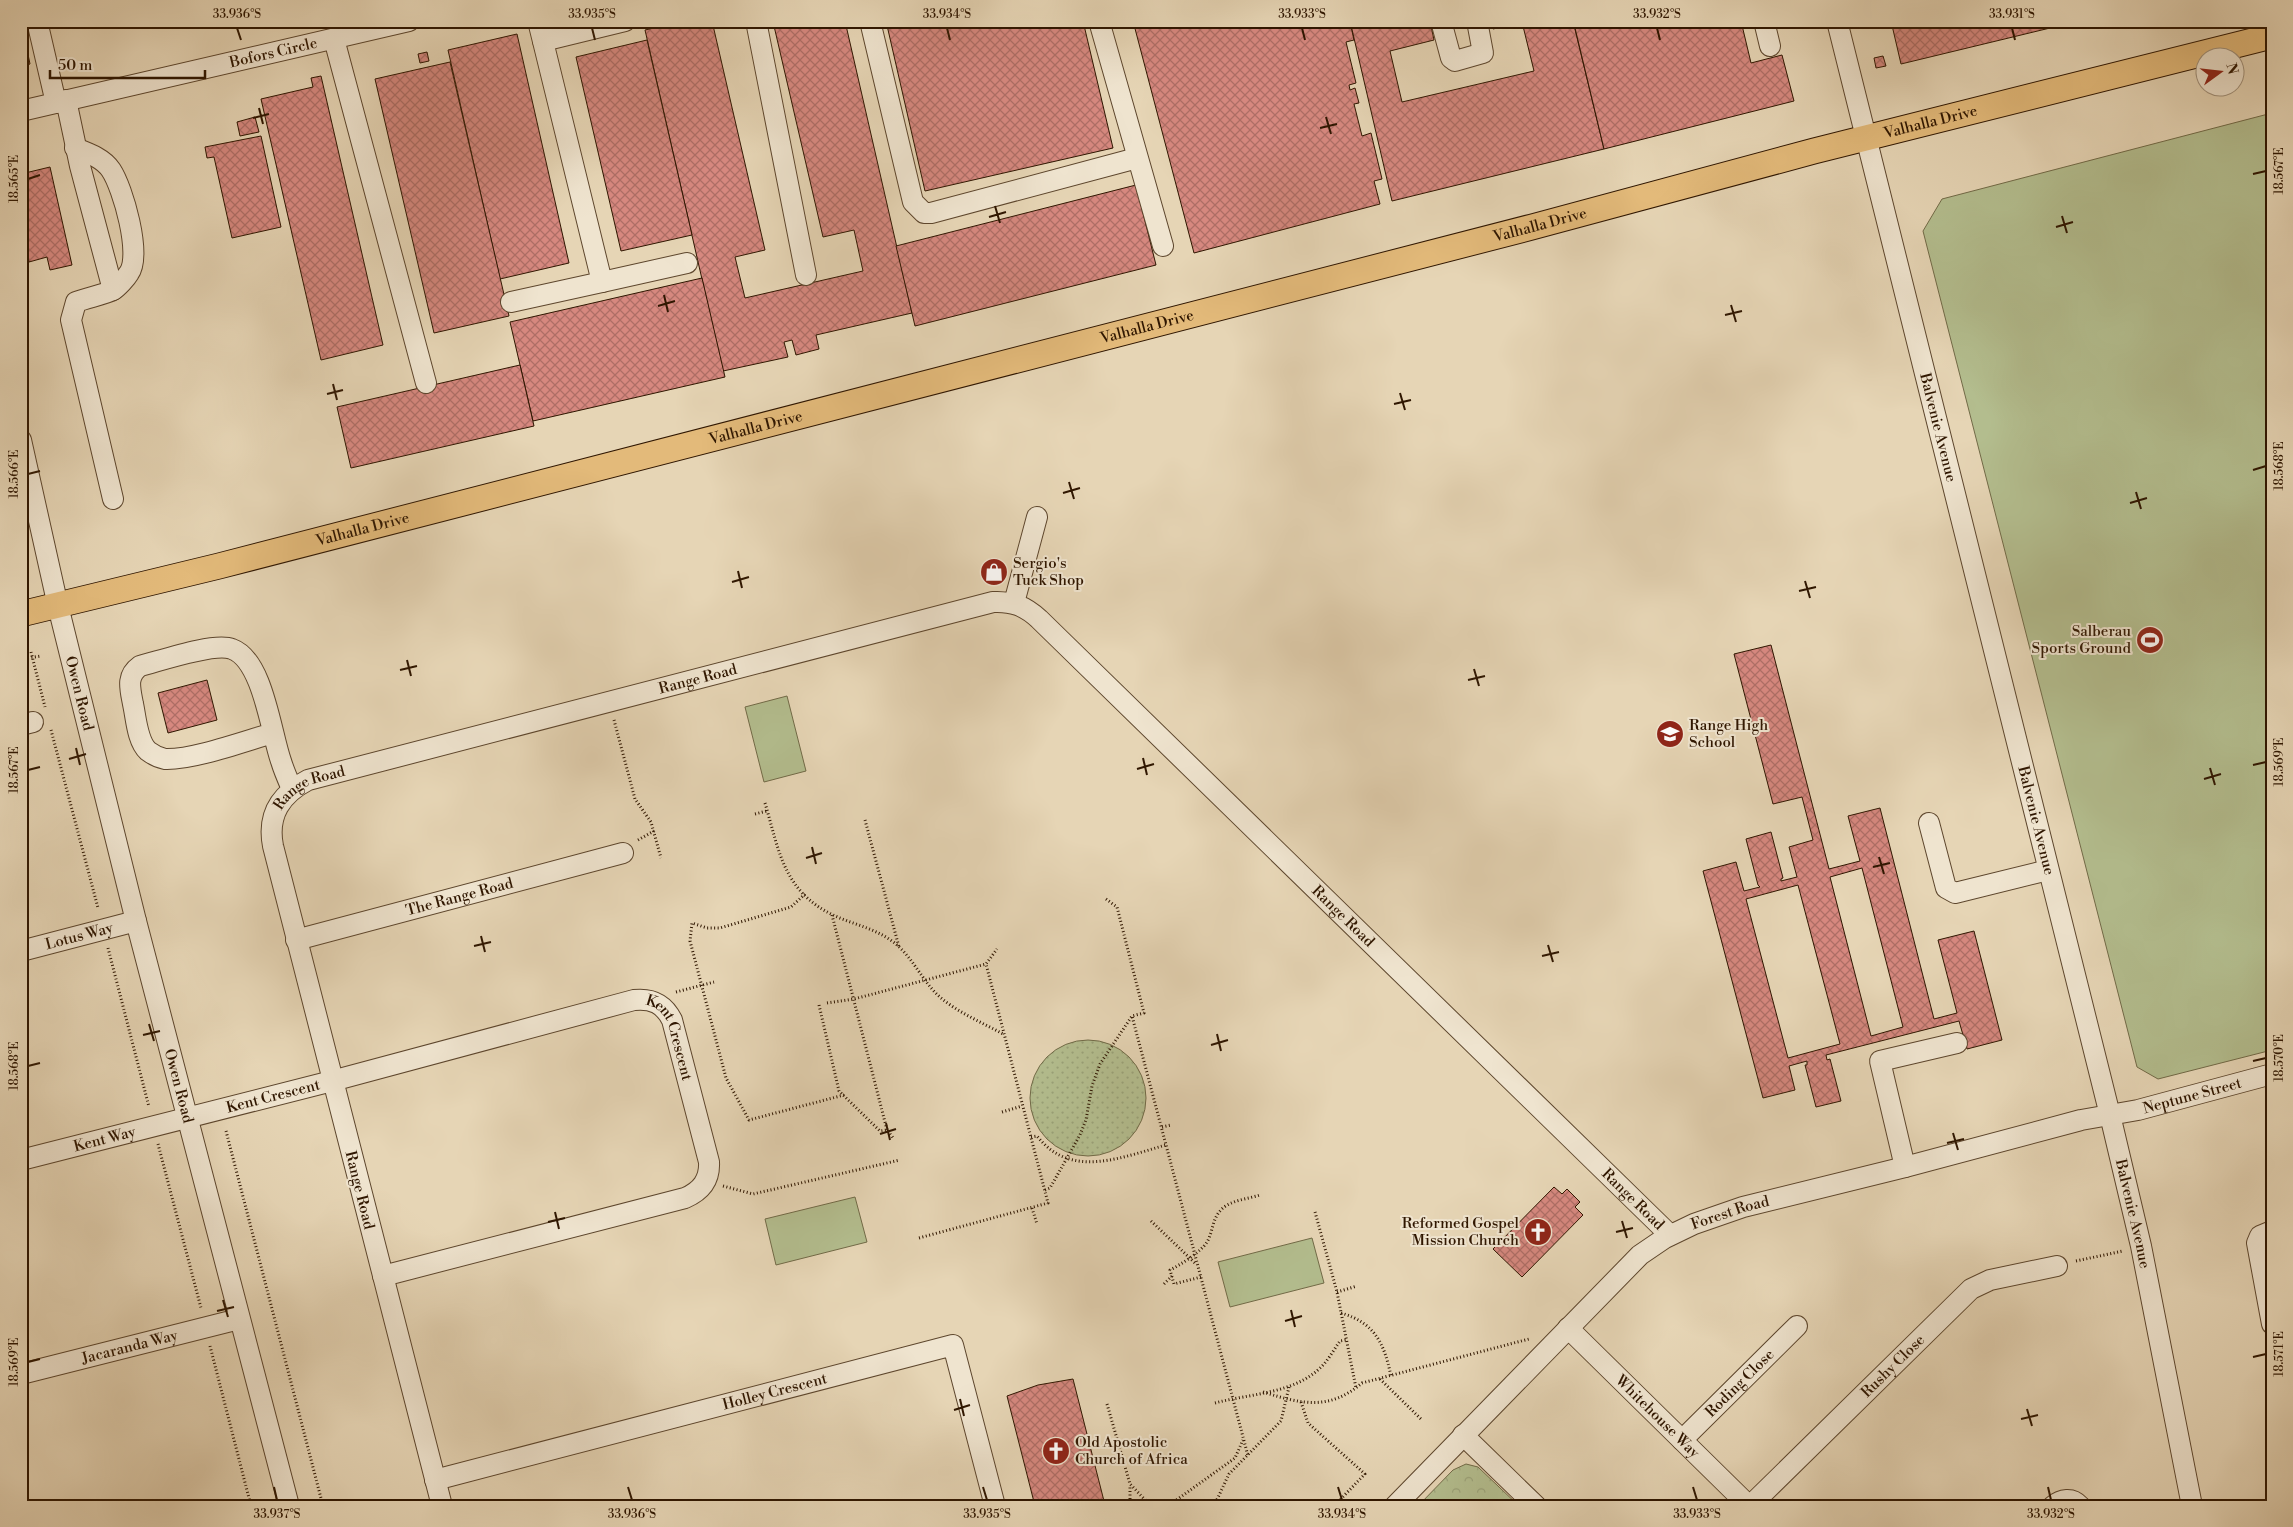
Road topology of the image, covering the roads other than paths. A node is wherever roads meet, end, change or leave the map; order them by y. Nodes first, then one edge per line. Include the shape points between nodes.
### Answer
1 (37, 21) edge
2 (408, 21) edge
3 (538, 21) edge
4 (626, 21) edge
5 (756, 21) edge
6 (870, 21) edge
7 (1099, 21) edge
8 (1441, 21) edge
9 (1477, 21) edge
10 (1764, 21) edge
11 (1837, 21) edge
12 (2272, 36) edge
13 (334, 38) junction
14 (543, 41) junction
15 (1770, 46) dead end
16 (61, 102) junction
17 (21, 111) edge
18 (1865, 139) junction
19 (75, 148) junction
20 (1137, 158) junction
21 (1163, 246) dead end
22 (687, 263) dead end
23 (806, 275) dead end
24 (602, 282) junction
25 (113, 290) junction
26 (511, 302) dead end
27 (426, 384) dead end
28 (21, 440) edge
29 (113, 499) dead end
30 (1037, 517) dead end
31 (1014, 603) junction
32 (58, 606) junction
33 (21, 614) edge
34 (273, 733) junction
35 (292, 789) junction
36 (1929, 822) dead end
37 (623, 853) dead end
38 (2048, 870) junction
39 (136, 921) junction
40 (296, 940) junction
41 (21, 951) edge
42 (1956, 1043) dead end
43 (2272, 1074) edge
44 (332, 1080) junction
45 (2110, 1115) junction
46 (188, 1116) junction
47 (21, 1160) edge
48 (1905, 1167) junction
49 (2272, 1231) edge
50 (1670, 1235) junction
51 (2057, 1266) road end
52 (382, 1276) junction
53 (239, 1319) junction
54 (2272, 1324) edge
55 (1797, 1326) dead end
56 (1568, 1328) junction
57 (21, 1374) edge
58 (1463, 1436) junction
59 (1682, 1440) junction
60 (435, 1480) junction
61 (289, 1506) edge
62 (442, 1506) edge
63 (995, 1506) edge
64 (1395, 1506) edge
65 (1536, 1506) edge
66 (1750, 1506) edge
67 (2053, 1506) edge
68 (2080, 1506) edge
69 (2192, 1506) edge

1 - 16 street
2 - 13 street, Bofors Circle
3 - 14 street
4 - 14 street
5 - 23 street
6 - 20 street via 913,202 924,213
7 - 20 street
8 - 9 street via 1450,58 1456,61 1483,53
10 - 15 street
11 - 18 street, Balvenie Avenue
12 - 18 main road, Valhalla Drive
13 - 16 street, Bofors Circle
13 - 27 street
14 - 24 street
16 - 17 street, Bofors Circle
16 - 19 street
18 - 32 main road, Valhalla Drive
18 - 38 street, Balvenie Avenue
19 - 25 street
19 - 25 street via 98,157 110,169 121,192 134,257 130,272
20 - 21 street
22 - 24 street
24 - 26 street
25 - 29 street via 76,302 71,320
28 - 32 street, Owen Road
30 - 31 street
31 - 35 street, Range Road via 993,602 308,780
31 - 50 street, Range Road via 1039,619
32 - 33 main road, Valhalla Drive
32 - 39 street, Owen Road
34 - 34 street via 251,666 232,648 211,648 140,666 130,678 129,687 140,736 147,750 164,759 184,757
34 - 35 street
35 - 40 street, Range Road via 276,808 271,834
36 - 38 street via 1946,888 1955,893
37 - 40 street, The Range Road
38 - 45 street, Balvenie Avenue
39 - 41 street, Lotus Way
39 - 46 street, Owen Road
40 - 44 street, Range Road
42 - 48 street via 1880,1062
43 - 45 street, Neptune Street
44 - 46 street, Kent Crescent
44 - 52 street, Range Road
44 - 52 street, Kent Crescent via 634,1000 653,1000 668,1012 672,1020 709,1162 706,1181 685,1198
45 - 48 street, Forest Road
45 - 69 street, Balvenie Avenue via 2141,1246
46 - 47 street, Kent Way
46 - 53 street, Owen Road
48 - 50 street, Forest Road via 1743,1207
49 - 54 street via 2260,1236 2257,1243
50 - 56 street, Forest Road via 1640,1255
51 - 66 street, Rushy Close via 1990,1280 1971,1289
52 - 60 street, Range Road
53 - 57 street, Jacaranda Way
53 - 61 street, Owen Road
55 - 59 street, Roding Close
56 - 58 street, Forest Road
56 - 59 street, Whitehouse Way
58 - 64 street, Forest Road
58 - 65 street
59 - 66 street, Whitehouse Way
60 - 62 street, Range Road
60 - 63 street, Holley Crescent via 953,1345
67 - 68 street via 2062,1500 2071,1500

